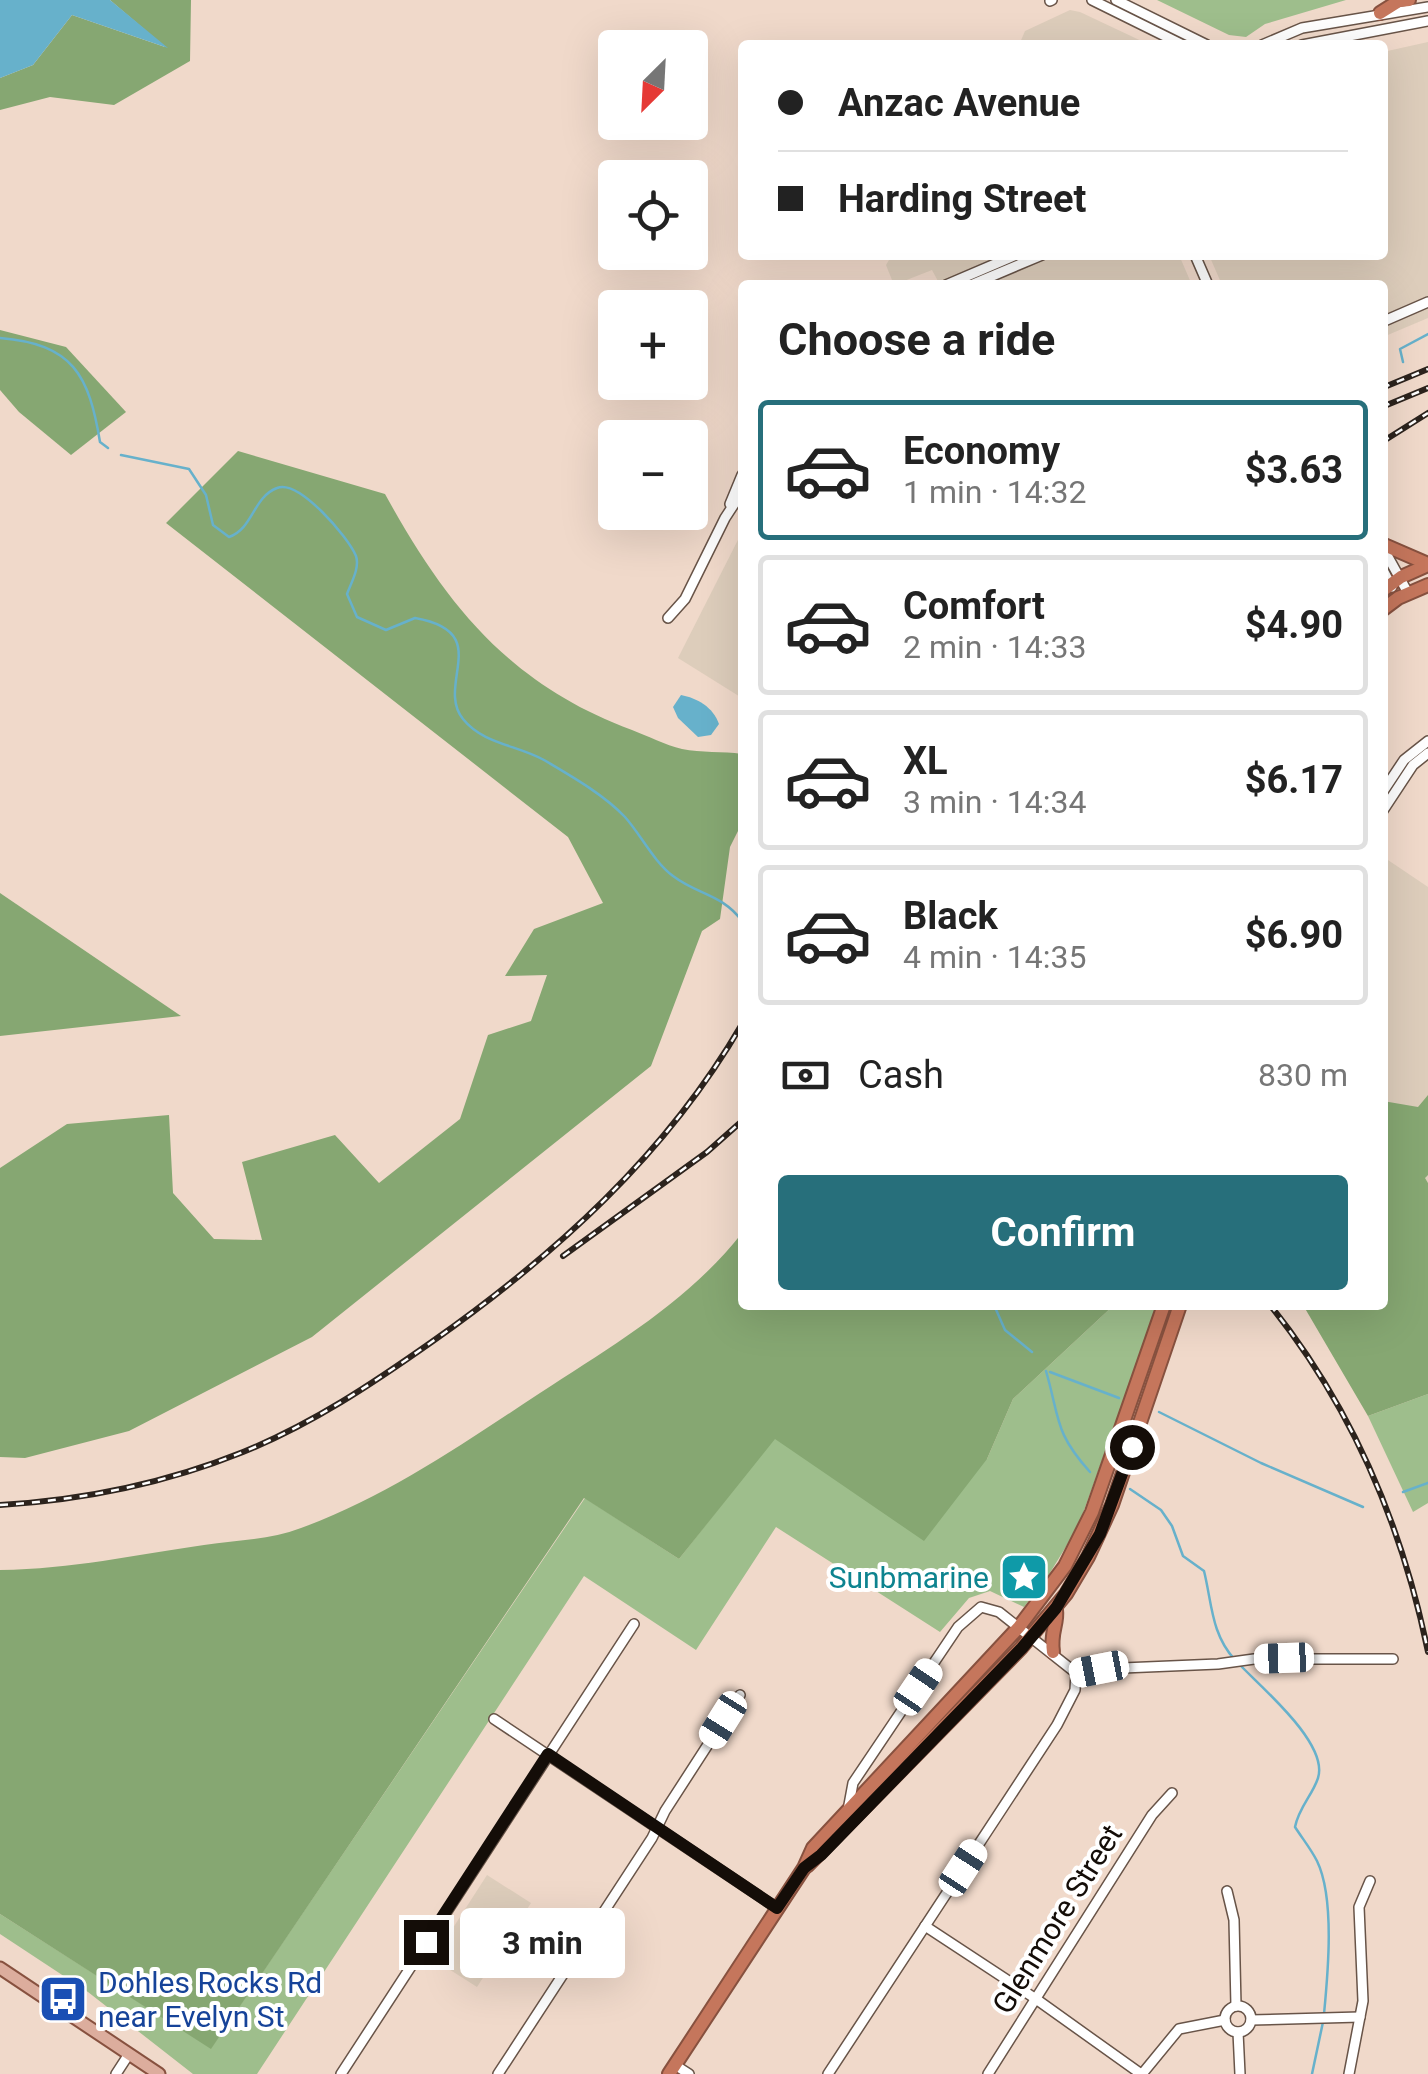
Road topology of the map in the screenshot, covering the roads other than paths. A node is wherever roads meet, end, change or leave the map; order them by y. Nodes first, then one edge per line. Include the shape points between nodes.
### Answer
1 (1092, 0) edge
2 (1116, 0) edge
3 (1409, 0) edge
4 (1428, 7) edge
5 (1380, 13) junction
6 (1428, 21) edge
7 (1173, 40) edge
8 (1197, 40) edge
9 (1274, 40) edge
10 (1328, 40) edge
11 (1004, 260) edge
12 (1030, 260) edge
13 (958, 280) edge
14 (983, 280) edge
15 (1428, 302) edge
16 (1388, 319) edge
17 (738, 487) edge
18 (738, 498) edge
19 (725, 518) junction
20 (1388, 548) edge
21 (1428, 565) edge
22 (1391, 584) edge
23 (1428, 585) edge
24 (1403, 596) junction
25 (1388, 606) edge
26 (668, 618) dead end
27 (1428, 741) edge
28 (1428, 753) edge
29 (1388, 784) edge
30 (1388, 803) edge
31 (1162, 1310) edge
32 (1178, 1310) edge
33 (1056, 1608) junction
34 (634, 1624) dead end
35 (1019, 1627) junction
36 (1032, 1636) junction
37 (1054, 1652) junction
38 (1392, 1658) dead end
39 (1076, 1673) junction
40 (740, 1695) dead end
41 (494, 1719) dead end
42 (548, 1754) junction
43 (1172, 1793) dead end
44 (848, 1810) junction
45 (658, 1826) junction
46 (804, 1868) junction
47 (1370, 1880) dead end
48 (1227, 1891) dead end
49 (777, 1908) junction
50 (925, 1926) junction
51 (0, 1968) edge
52 (1036, 1999) junction
53 (1236, 2006) junction
54 (1360, 2018) junction
55 (1225, 2020) junction
56 (1250, 2020) junction
57 (1238, 2032) junction
58 (129, 2054) junction
59 (672, 2070) edge
60 (116, 2074) edge
61 (159, 2074) edge
62 (341, 2074) edge
63 (498, 2074) edge
64 (689, 2074) edge
65 (828, 2074) edge
66 (988, 2074) edge
67 (1142, 2074) edge
68 (1240, 2074) edge
69 (1350, 2074) edge

1 - 7 street
2 - 8 street
3 - 5 highway
4 - 5 street
5 - 9 street
6 - 10 street
11 - 13 street
12 - 14 street
15 - 16 street
17 - 19 street
18 - 19 street
19 - 26 street
20 - 21 highway
21 - 22 highway
22 - 24 street
23 - 24 highway
24 - 25 highway
27 - 29 street
28 - 30 street
31 - 35 highway via 1084,1531
32 - 33 highway via 1100,1534
33 - 36 highway
33 - 37 highway
34 - 42 street
35 - 36 street
35 - 44 highway
35 - 44 street via 987,1608 958,1626 853,1783
36 - 37 street
36 - 46 highway
37 - 39 street
38 - 39 street via 1254,1659
39 - 50 street via 1057,1725
40 - 45 street
41 - 42 street
42 - 45 street
42 - 62 street
43 - 52 street, Glenmore Street
44 - 46 highway
45 - 49 street
45 - 63 street
46 - 49 highway
47 - 54 street via 1359,1907
48 - 53 street
49 - 59 highway
50 - 52 street
50 - 65 street
51 - 58 main road
52 - 66 street, Glenmore Street
52 - 67 street
53 - 55 street
53 - 56 street
54 - 56 street
54 - 69 street
55 - 57 street
55 - 67 street via 1178,2029
56 - 57 street
57 - 68 street
58 - 60 street
58 - 61 main road
59 - 64 street

